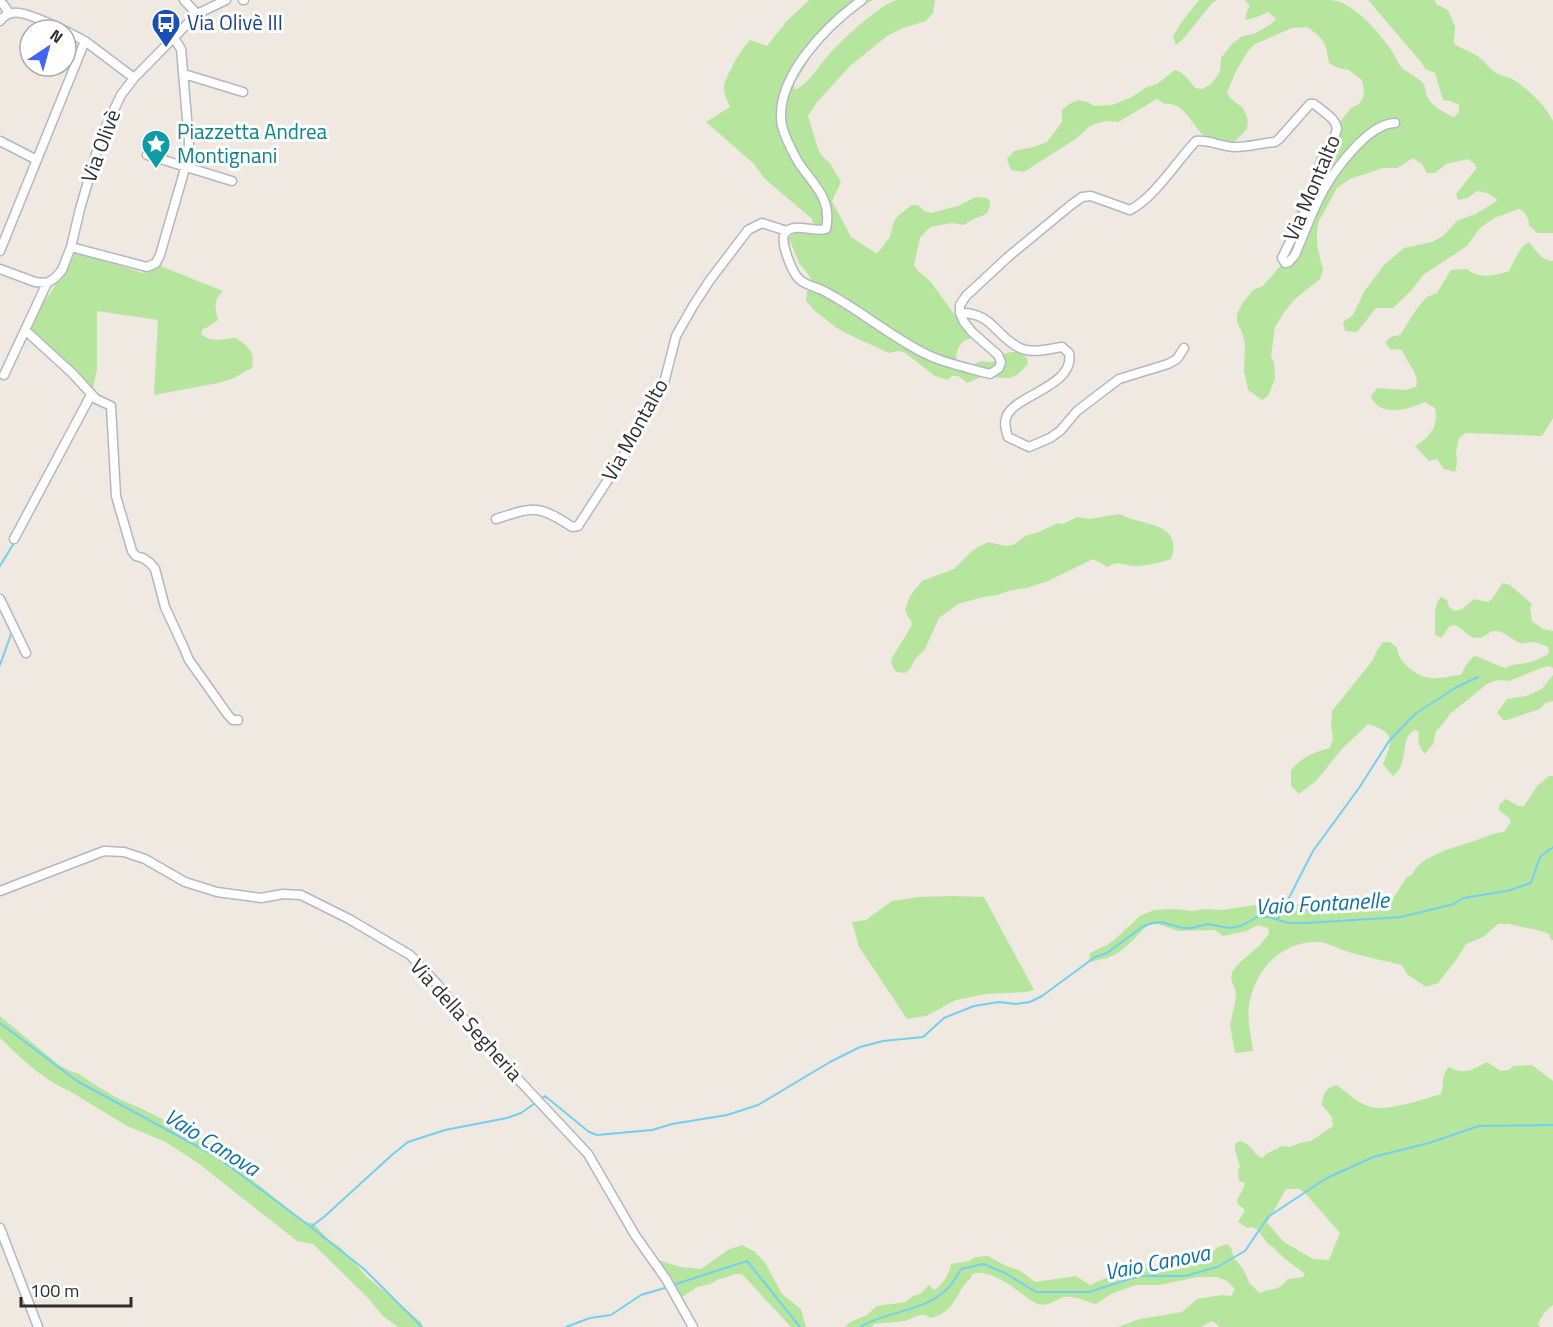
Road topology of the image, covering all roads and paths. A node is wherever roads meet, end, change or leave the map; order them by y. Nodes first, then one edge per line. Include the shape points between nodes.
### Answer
1 (184, 0) edge
2 (226, 0) edge
3 (862, 0) edge
4 (0, 2) edge
5 (9, 13) junction
6 (196, 14) junction
7 (36, 18) edge
8 (0, 21) edge
9 (78, 38) edge
10 (174, 38) junction
11 (85, 41) junction
12 (184, 74) junction
13 (134, 78) junction
14 (243, 92) dead end
15 (1395, 123) dead end
16 (0, 141) edge
17 (147, 155) dead end
18 (37, 160) junction
19 (186, 168) junction
20 (232, 181) dead end
21 (787, 231) junction
22 (71, 247) junction
23 (0, 251) edge
24 (0, 269) edge
25 (47, 283) junction
26 (960, 313) junction
27 (25, 330) junction
28 (1184, 348) dead end
29 (4, 375) dead end
30 (92, 395) junction
31 (496, 519) dead end
32 (14, 539) dead end
33 (0, 599) edge
34 (4, 619) edge
35 (26, 653) dead end
36 (238, 720) dead end
37 (0, 891) edge
38 (0, 1228) edge
39 (39, 1327) edge
40 (693, 1327) edge

1 - 6 street
2 - 6 street, Via Olivè
3 - 21 street, Via Montalto via 806,52 787,89 782,106 786,138 798,162 818,187 828,219 826,229 820,231
4 - 5 street
5 - 7 street
5 - 8 street
6 - 10 street, Via Olivè
9 - 11 street
10 - 12 street via 181,49
10 - 13 street, Via Olivè
11 - 13 street
11 - 18 street
12 - 14 street
12 - 19 street via 189,142
13 - 22 street, Via Olivè via 120,95 101,137
15 - 26 street, Via Montalto via 1358,143 1338,168 1289,262 1282,258 1320,180 1338,129 1335,121 1314,104 1275,142 1235,147 1196,141 1162,182 1130,210 1091,196 1082,197 966,296
16 - 18 street
17 - 19 street
18 - 23 street
19 - 20 street
19 - 22 street via 156,263 147,267
21 - 26 street via 783,243 797,277 804,283 929,355 990,374 999,368 998,355 972,332
21 - 31 street, Via Montalto via 762,223 748,230 710,280 676,336 663,387 579,526 572,527 541,509
22 - 25 street, Via Olivè via 62,270
24 - 25 street
25 - 27 street, Via Olivè
26 - 28 street via 982,317 1020,349 1062,348 1069,353 1071,361 1056,381 1006,415 1008,436 1029,447 1050,438 1119,379 1168,364
27 - 29 street, Via Olivè
27 - 30 street
30 - 32 street
30 - 36 street via 111,406 116,496 132,552 155,569 165,607 189,660 228,715
33 - 34 street
34 - 35 street
37 - 40 street, Via della Segheria via 104,851 124,852 185,882 217,892 261,898 301,895 410,955 473,1031 588,1154
38 - 39 street

